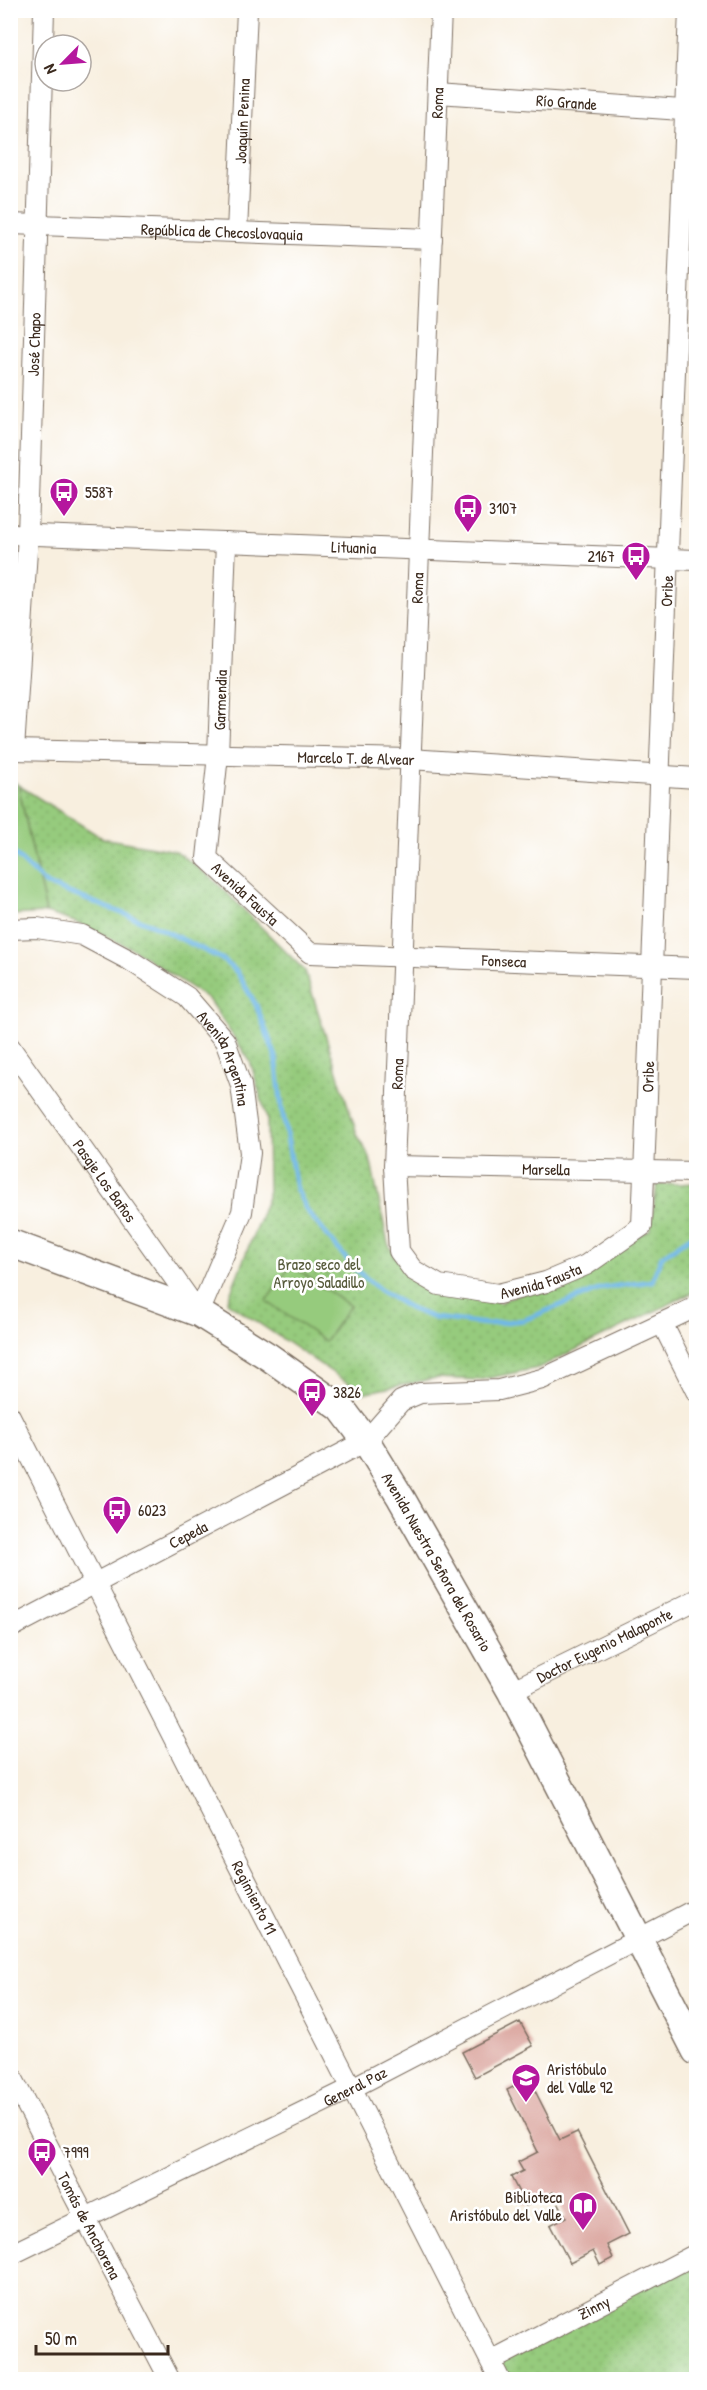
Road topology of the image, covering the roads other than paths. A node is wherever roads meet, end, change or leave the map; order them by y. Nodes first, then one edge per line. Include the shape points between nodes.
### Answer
1 (44, 10) edge
2 (247, 10) edge
3 (441, 10) edge
4 (689, 10) edge
5 (438, 93) junction
6 (691, 110) edge
7 (10, 224) edge
8 (37, 226) junction
9 (237, 232) junction
10 (432, 238) junction
11 (19, 534) edge
12 (226, 542) junction
13 (419, 550) junction
14 (668, 559) junction
15 (696, 560) edge
16 (12, 748) edge
17 (218, 755) junction
18 (410, 759) junction
19 (658, 777) junction
20 (696, 778) edge
21 (207, 858) joint
22 (10, 929) edge
23 (310, 953) joint
24 (402, 957) junction
25 (652, 966) junction
26 (696, 968) edge
27 (10, 1047) edge
28 (394, 1166) junction
29 (645, 1171) junction
30 (696, 1172) edge
31 (10, 1243) edge
32 (696, 1306) edge
33 (199, 1313) junction
34 (662, 1323) junction
35 (696, 1391) edge
36 (10, 1416) edge
37 (366, 1442) junction
38 (96, 1584) junction
39 (696, 1600) edge
40 (10, 1628) edge
41 (511, 1691) junction
42 (696, 1909) edge
43 (637, 1939) junction
44 (696, 2051) edge
45 (10, 2073) edge
46 (352, 2088) junction
47 (86, 2217) junction
48 (696, 2254) edge
49 (10, 2255) edge
50 (491, 2361) junction
51 (170, 2379) edge
52 (500, 2379) edge

1 - 8 street, José Chapo
2 - 9 street, Joaquín Penina
3 - 5 street, Roma
4 - 6 street, Oribe
5 - 6 street, Río Grande
5 - 10 street, Roma
6 - 14 street, Oribe
7 - 8 street, República de Checoslovaquia
8 - 9 street, República de Checoslovaquia
8 - 11 street, José Chapo
9 - 10 street, República de Checoslovaquia
10 - 13 street, Roma
11 - 12 street, Lituania
11 - 16 street, José Chapo
12 - 13 street, Lituania
12 - 17 street, Garmendia
13 - 14 street, Lituania
13 - 18 street, Roma
14 - 15 street, Lituania
14 - 19 street, Oribe
16 - 17 street, Marcelo T. de Alvear
17 - 18 street, Marcelo T. de Alvear
17 - 21 street, Garmendia
18 - 19 street, Marcelo T. de Alvear
18 - 24 street, Roma
19 - 20 street, Marcelo T. de Alvear
19 - 25 street, Oribe
21 - 23 street, Avenida Fausta
22 - 33 street, Avenida Argentina via 37,928 92,940 187,997 225,1041 241,1085 250,1153 242,1212
23 - 24 street, Fonseca
24 - 25 street, Fonseca
24 - 28 street, Roma
25 - 26 street, Fonseca
25 - 29 street, Oribe
27 - 33 street, Pasaje Los Baños
28 - 29 street, Marsella
28 - 29 street, Avenida Fausta via 399,1251 413,1270 439,1285 498,1294 546,1282 586,1265 642,1226
29 - 30 street, Marsella
31 - 33 street, Avenida Nuestra Señora del Rosario
32 - 34 street
33 - 37 street, Avenida Nuestra Señora del Rosario via 341,1408
34 - 35 street
34 - 37 street via 542,1379 499,1390 420,1393 401,1401
36 - 38 street, Regimiento 11
37 - 38 street, Cepeda
37 - 41 street, Avenida Nuestra Señora del Rosario
38 - 40 street, Cepeda
38 - 46 street, Regimiento 11
39 - 41 street, Doctor Eugenio Malaponte
41 - 43 street, Avenida Nuestra Señora del Rosario
42 - 43 street, General Paz
43 - 44 street, Avenida Nuestra Señora del Rosario
43 - 46 street, General Paz
45 - 47 street, Tomás de Anchorena
46 - 47 street, General Paz
46 - 50 street, Regimiento 11
47 - 49 street, General Paz
47 - 51 street, Tomás de Anchorena
48 - 50 street, Zinny
50 - 52 street, Regimiento 11

